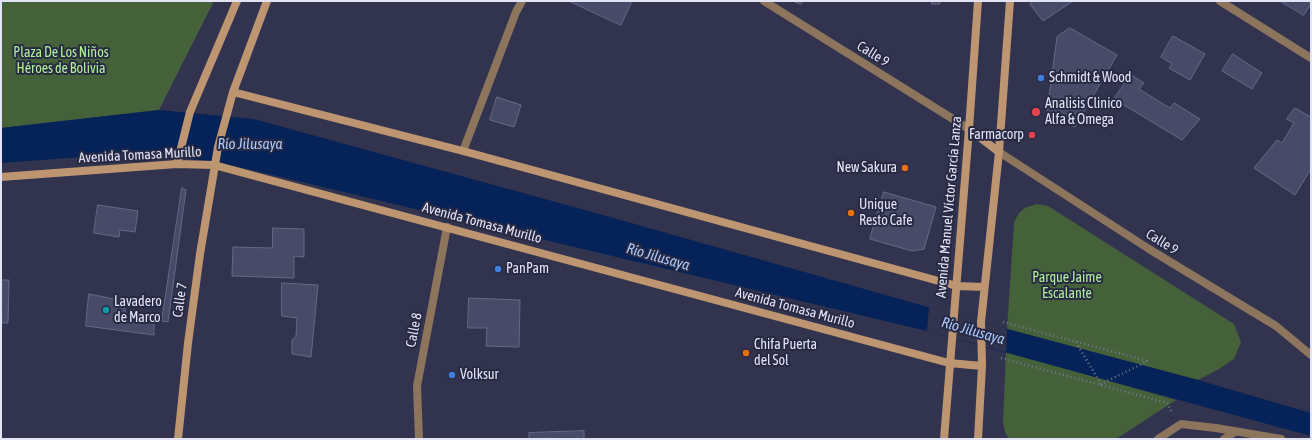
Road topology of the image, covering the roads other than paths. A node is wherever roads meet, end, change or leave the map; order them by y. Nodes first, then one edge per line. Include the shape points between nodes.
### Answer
1 (237, 1) edge
2 (267, 1) edge
3 (522, 1) edge
4 (764, 1) edge
5 (978, 1) edge
6 (1010, 1) edge
7 (1220, 1) edge
8 (1311, 58) edge
9 (233, 92) junction
10 (969, 129) junction
11 (463, 151) junction
12 (999, 152) junction
13 (177, 164) junction
14 (214, 165) junction
15 (1, 177) edge
16 (446, 227) junction
17 (957, 286) junction
18 (984, 287) junction
19 (1311, 355) edge
20 (949, 363) junction
21 (982, 366) junction
22 (1235, 432) junction
23 (178, 439) edge
24 (419, 439) edge
25 (944, 439) edge
26 (978, 439) edge
27 (1158, 439) edge
28 (1224, 439) edge
29 (1281, 439) edge

1 - 13 main road via 190,112
2 - 9 main road, Calle 7
3 - 11 street
4 - 10 street, Calle 9
5 - 10 main road, Avenida Manuel Víctor García Lanza
6 - 12 main road
7 - 8 street
9 - 11 main road
9 - 14 main road, Calle 7
10 - 12 main road
10 - 17 main road, Avenida Manuel Víctor García Lanza
11 - 17 main road
12 - 18 main road
12 - 19 street, Calle 9 via 1149,249 1276,326
13 - 14 main road, Avenida Tomasa Murillo
13 - 15 main road, Avenida Tomasa Murillo
14 - 16 main road, Avenida Tomasa Murillo
14 - 23 main road, Calle 7 via 188,343
16 - 20 main road, Avenida Tomasa Murillo
16 - 24 street, Calle 8 via 417,386
17 - 18 main road
17 - 20 main road, Avenida Manuel Víctor García Lanza
18 - 21 main road via 981,322
20 - 21 main road, Avenida Tomasa Murillo
20 - 25 main road, Avenida Manuel Víctor García Lanza
21 - 26 main road
22 - 27 street via 1182,424
22 - 28 street
22 - 29 street

